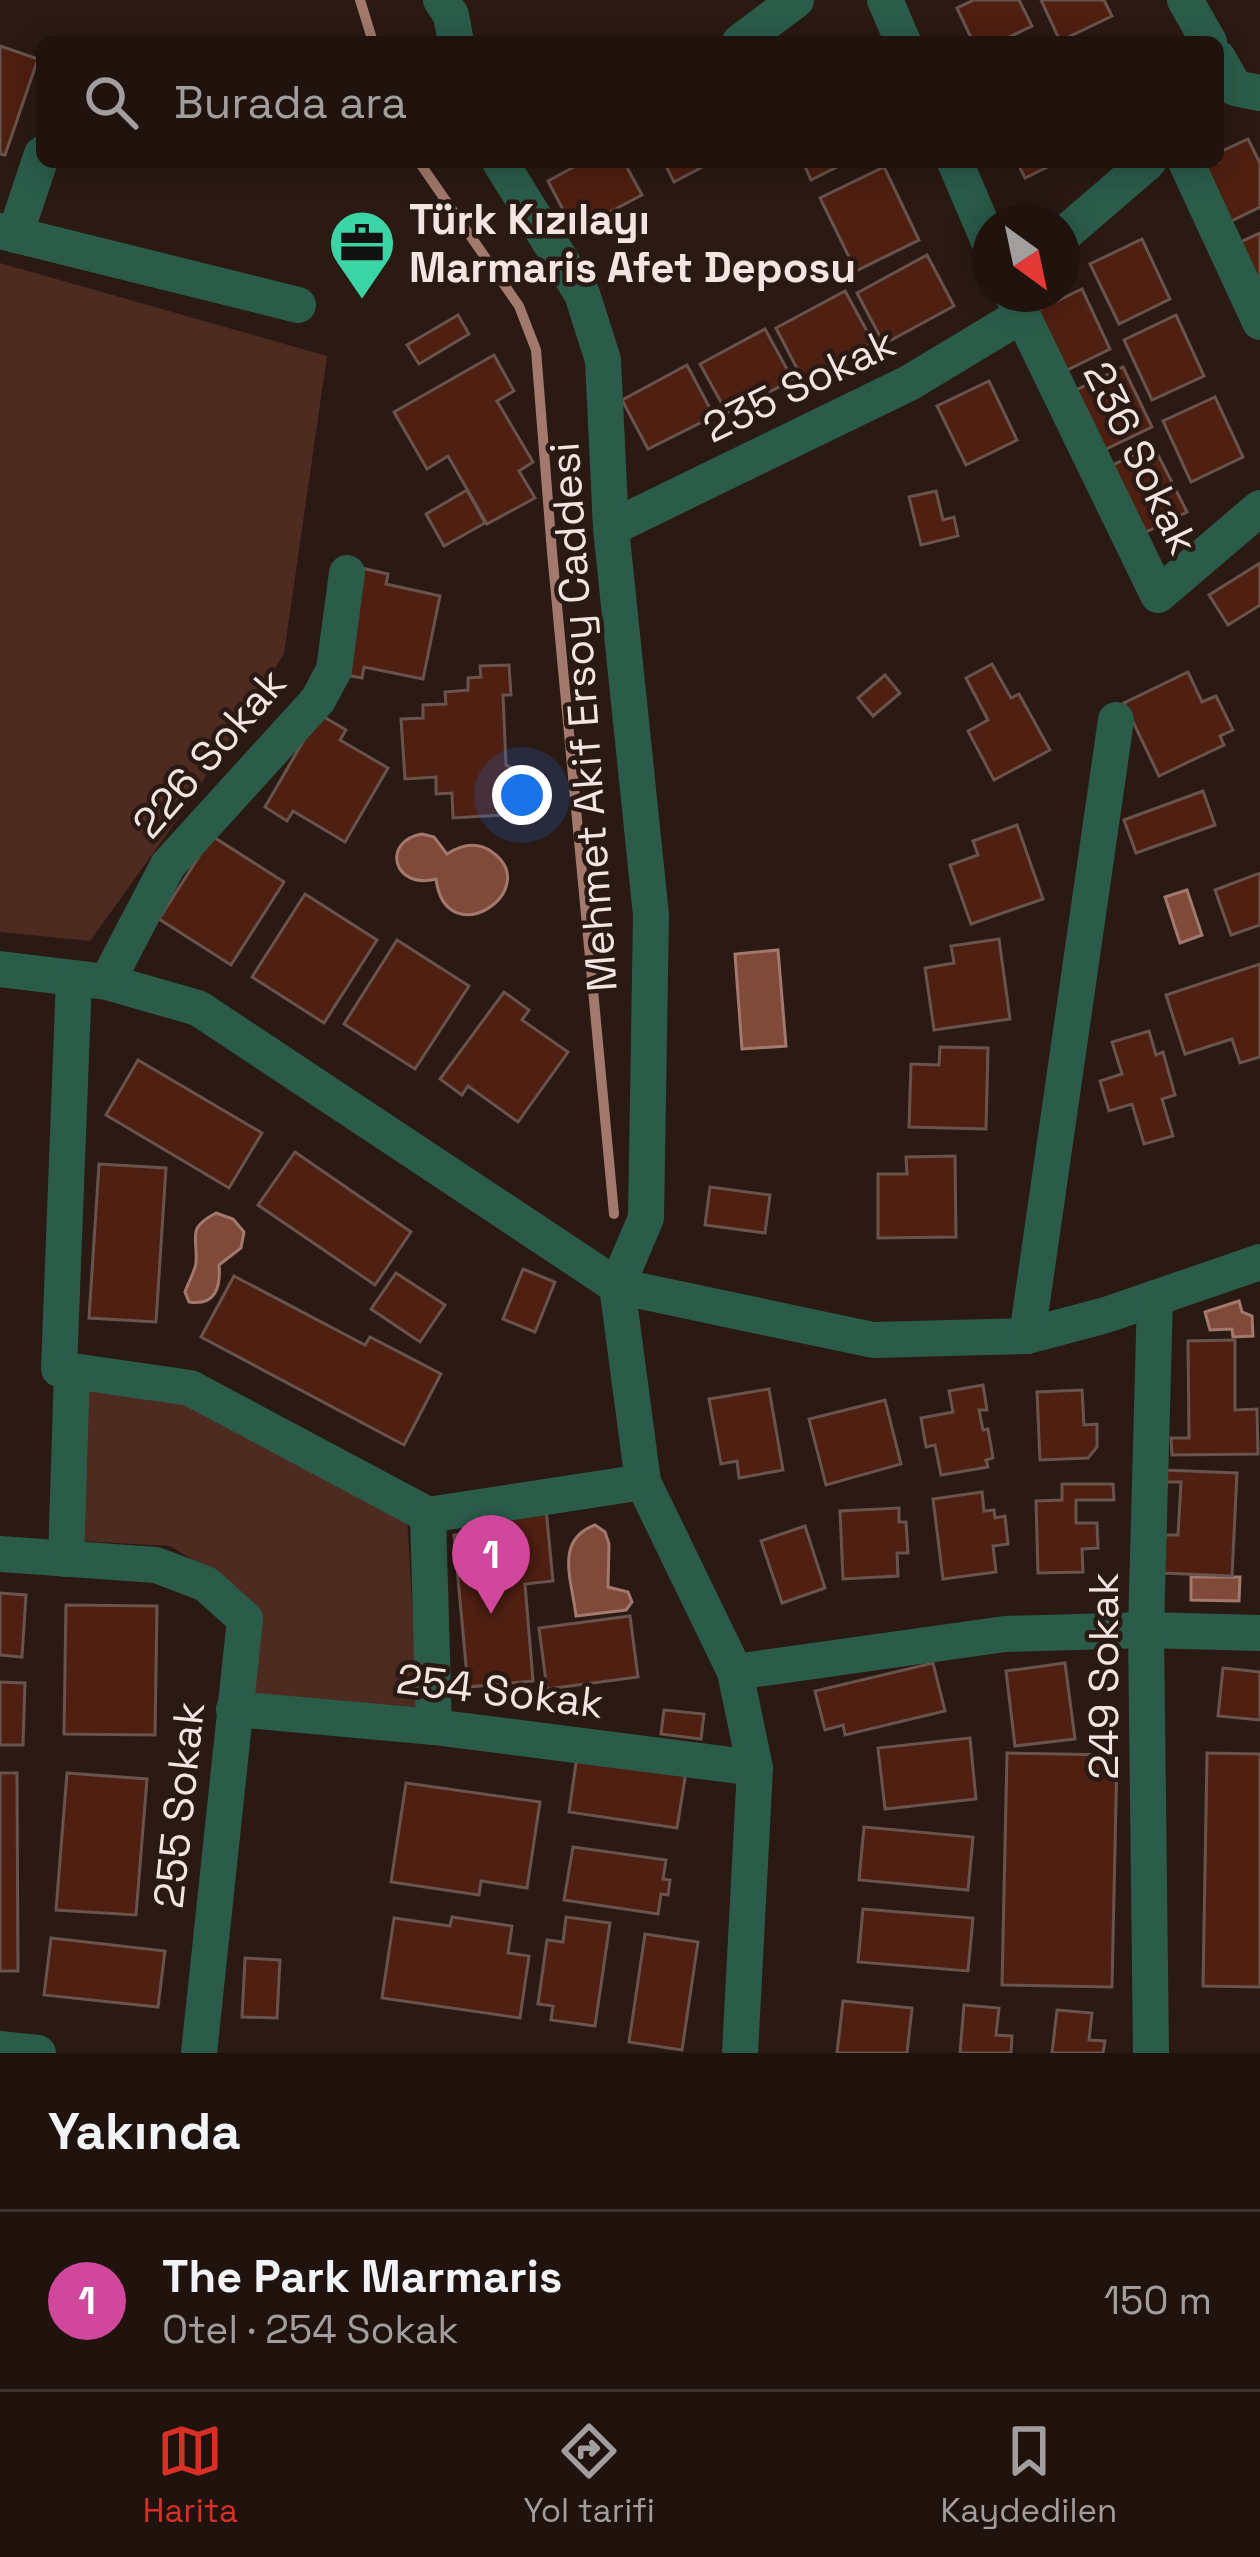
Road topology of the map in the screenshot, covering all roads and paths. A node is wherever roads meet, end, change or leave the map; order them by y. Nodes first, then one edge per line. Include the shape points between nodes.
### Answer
1 (441, 0) edge
2 (796, 0) edge
3 (885, 0) edge
4 (1185, 0) edge
5 (455, 36) edge
6 (748, 36) edge
7 (900, 36) edge
8 (1206, 36) edge
9 (36, 168) edge
10 (507, 168) edge
11 (958, 168) edge
12 (1141, 168) edge
13 (1189, 168) edge
14 (973, 204) edge
15 (1080, 221) edge
16 (8, 233) edge
17 (298, 305) dead end
18 (1007, 312) edge
19 (1020, 312) edge
20 (1260, 322) edge
21 (1260, 508) edge
22 (610, 528) junction
23 (347, 573) dead end
24 (1116, 721) dead end
25 (0, 969) edge
26 (90, 980) junction
27 (1260, 1262) edge
28 (617, 1286) junction
29 (1155, 1298) junction
30 (1027, 1336) junction
31 (72, 1371) junction
32 (644, 1482) junction
33 (428, 1515) junction
34 (0, 1554) edge
35 (66, 1558) junction
36 (1146, 1630) junction
37 (1260, 1633) edge
38 (735, 1672) junction
39 (234, 1709) junction
40 (434, 1727) junction
41 (755, 1768) junction
42 (0, 2048) edge
43 (38, 2053) edge
44 (199, 2053) edge
45 (740, 2053) edge
46 (1151, 2053) edge

1 - 5 street
2 - 6 street
3 - 7 street
4 - 8 street
9 - 16 street
10 - 22 street, Mehmet Akif Ersoy Caddesi via 582,294 603,360
11 - 14 street
12 - 15 street
13 - 20 street
16 - 17 street
18 - 22 street, 235 Sokak via 909,383
19 - 21 street, 236 Sokak via 1158,596
22 - 28 street, Mehmet Akif Ersoy Caddesi via 651,915 646,1218
23 - 26 street, 226 Sokak via 334,670 317,700 168,865
24 - 30 street
25 - 26 street
26 - 28 street via 198,1009
26 - 31 street via 59,1369
27 - 29 street
28 - 30 street via 873,1340
28 - 32 street
29 - 30 street
29 - 36 street, 249 Sokak
31 - 33 street via 190,1388
31 - 35 street
32 - 33 street
32 - 38 street
33 - 40 street
34 - 35 street
35 - 39 street, 255 Sokak via 156,1565 206,1584 245,1619
36 - 37 street
36 - 38 street via 1005,1634
36 - 46 street, 249 Sokak
38 - 41 street
39 - 40 street, 254 Sokak
39 - 44 street, 255 Sokak
40 - 41 street, 254 Sokak
41 - 45 street
42 - 43 street

